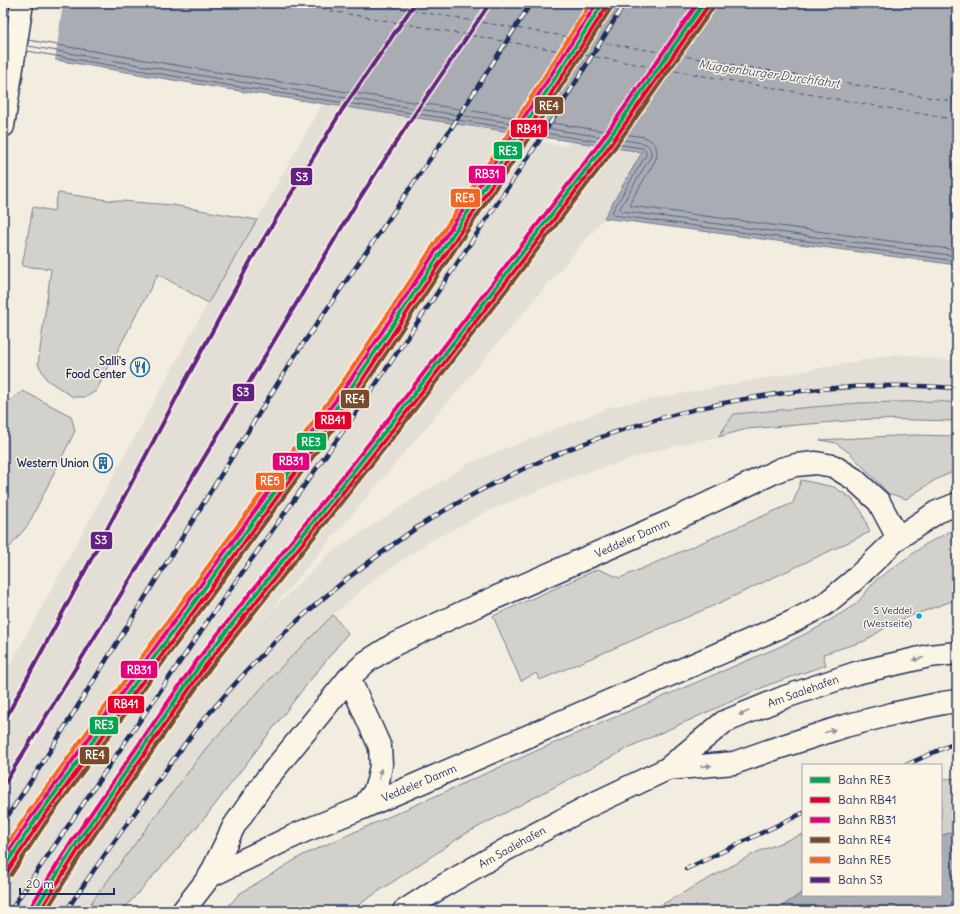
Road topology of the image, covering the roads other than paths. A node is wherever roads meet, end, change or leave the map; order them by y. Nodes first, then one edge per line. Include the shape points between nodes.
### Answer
1 (22, 3) edge
2 (3, 126) edge
3 (957, 504) edge
4 (898, 538) junction
5 (957, 653) edge
6 (349, 678) junction
7 (957, 701) edge
8 (667, 769) junction
9 (362, 808) junction
10 (210, 876) junction
11 (183, 911) edge
12 (404, 911) edge

1 - 2 street
3 - 4 street, Veddeler Damm via 937,512
4 - 6 street, Veddeler Damm via 879,502 854,479 833,466 816,463 796,465 781,469 393,645 366,662
4 - 9 street, Veddeler Damm via 824,605 792,622
5 -> 8 street, Am Saalehafen via 929,656 856,673 752,710 724,722
9 -> 6 street, Veddeler Damm via 374,792 378,781 381,765 380,747
6 - 10 street, Veddeler Damm via 265,781 234,826
8 -> 7 street, Am Saalehafen via 734,763 845,726
8 - 12 street, Am Saalehafen via 526,838
9 - 10 street, Veddeler Damm via 302,832
10 - 11 street, Veddeler Damm

